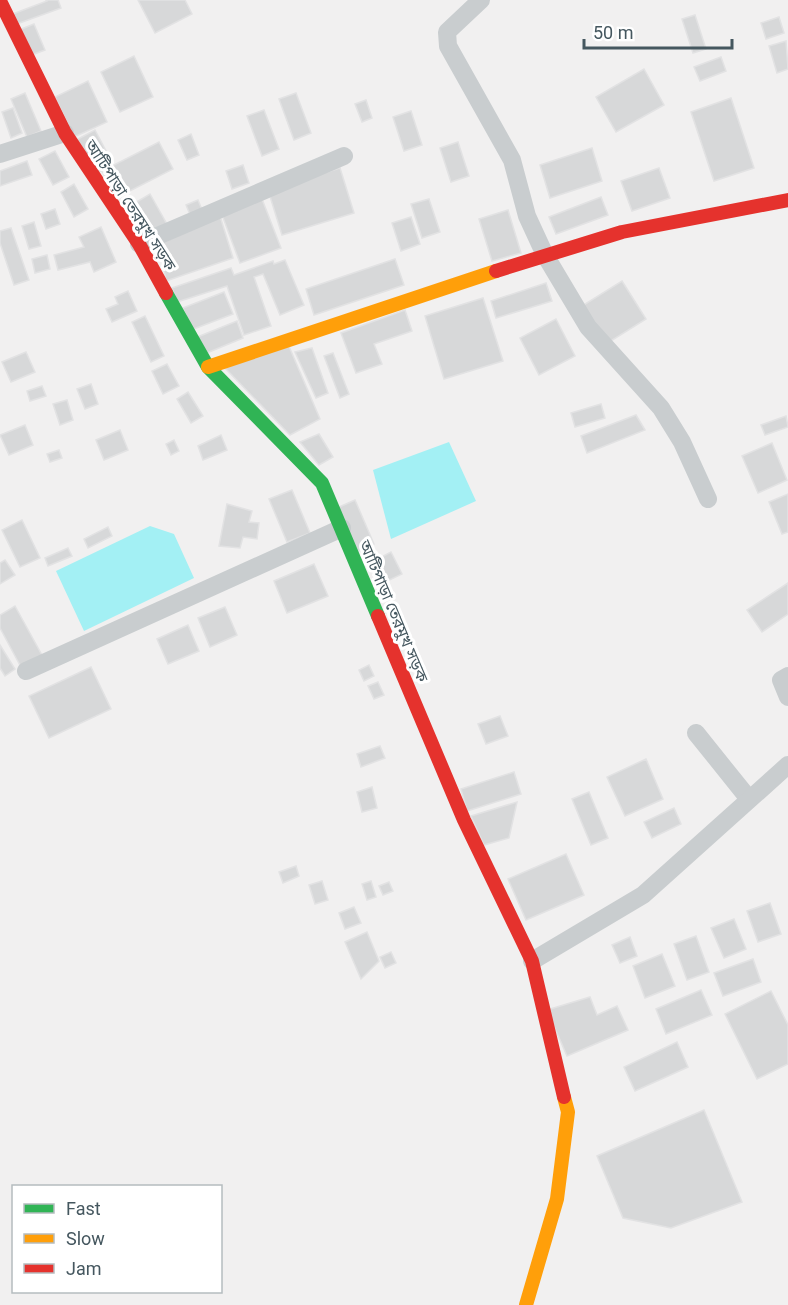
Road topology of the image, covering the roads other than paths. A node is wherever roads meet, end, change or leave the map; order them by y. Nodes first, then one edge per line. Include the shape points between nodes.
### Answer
1 (481, 0) edge
2 (0, 1) edge
3 (65, 133) junction
4 (0, 154) edge
5 (344, 156) dead end
6 (788, 200) edge
7 (139, 244) junction
8 (545, 255) junction
9 (208, 367) junction
10 (708, 499) dead end
11 (342, 528) junction
12 (26, 671) dead end
13 (788, 676) edge
14 (788, 697) edge
15 (696, 733) dead end
16 (788, 765) edge
17 (749, 799) junction
18 (532, 961) junction
19 (526, 1305) edge

1 - 8 street via 447,32 448,46 512,160 527,216
2 - 3 main road, আটিপাড়া তেরমুখ সড়ক
3 - 4 street
3 - 7 main road, আটিপাড়া তেরমুখ সড়ক
5 - 7 street
6 - 8 main road via 622,232
7 - 9 main road, আটিপাড়া তেরমুখ সড়ক
8 - 9 main road
8 - 10 street via 588,327 661,408 682,442
9 - 11 main road, আটিপাড়া তেরমুখ সড়ক via 322,483
11 - 12 street
11 - 18 main road, আটিপাড়া তেরমুখ সড়ক via 464,820
13 - 14 street via 781,680
15 - 17 street
16 - 17 street
17 - 18 street via 643,895
18 - 19 main road, আটিপাড়া তেরমুখ সড়ক via 568,1112 557,1198

